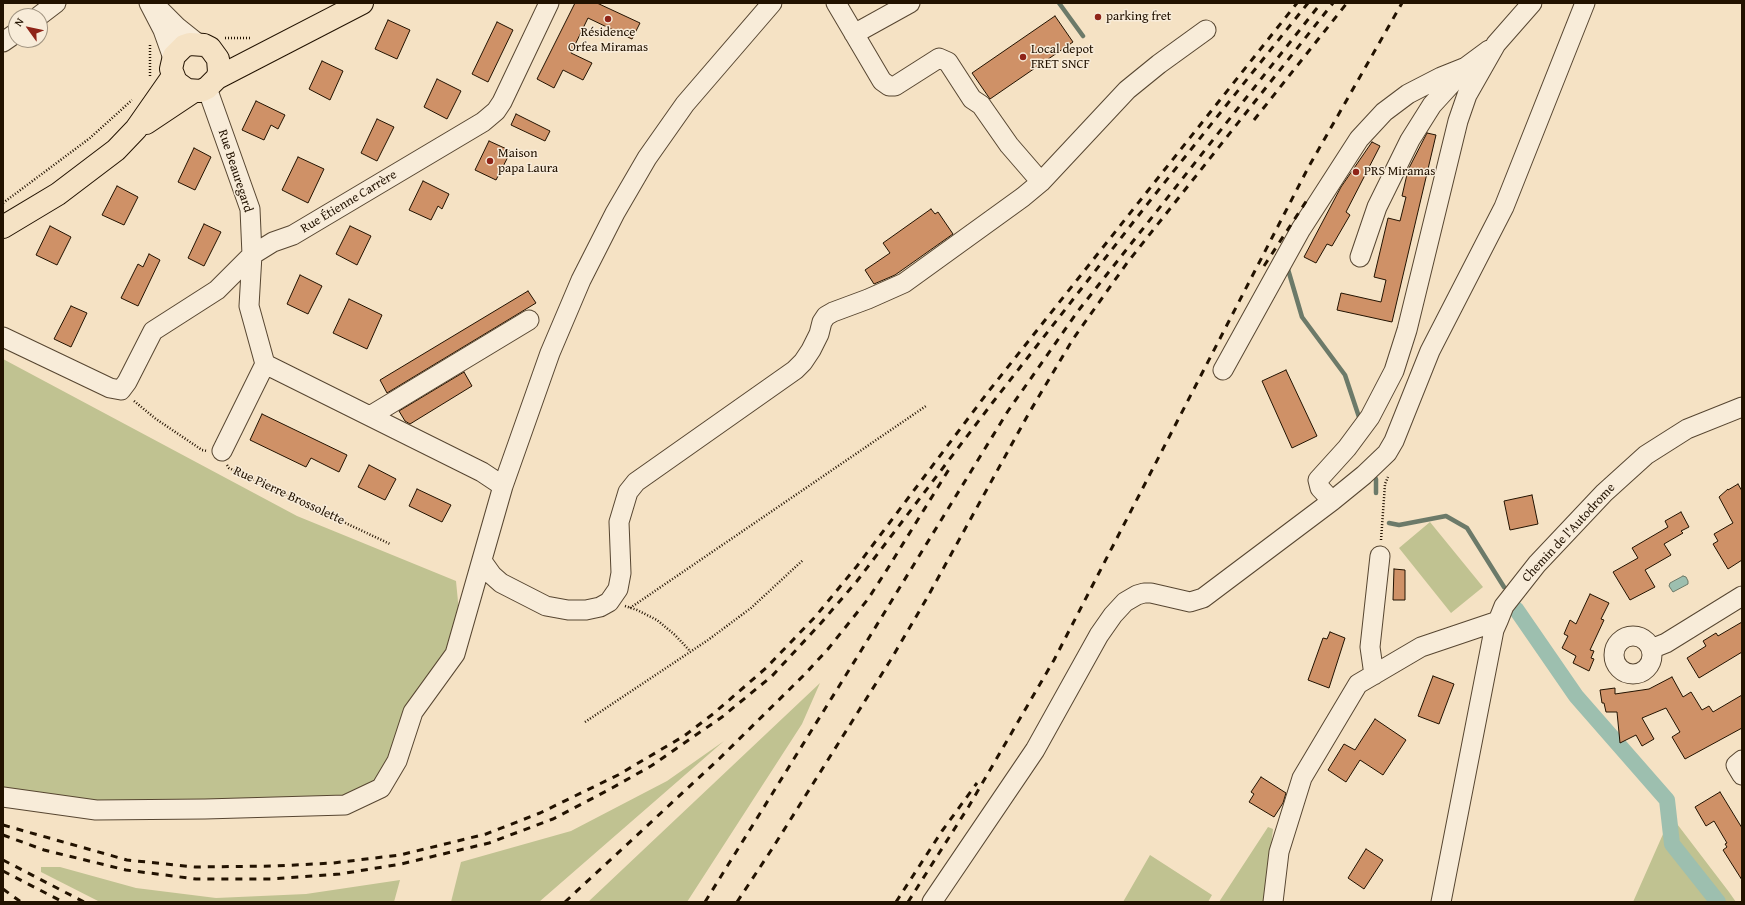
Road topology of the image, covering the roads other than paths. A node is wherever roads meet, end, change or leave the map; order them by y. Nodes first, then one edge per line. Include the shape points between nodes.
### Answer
1 (56, 3) edge
2 (149, 3) edge
3 (154, 3) edge
4 (362, 3) edge
5 (549, 3) edge
6 (772, 3) edge
7 (836, 3) edge
8 (910, 3) edge
9 (1532, 3) edge
10 (1586, 3) edge
11 (48, 9) edge
12 (1206, 30) dead end
13 (854, 34) junction
14 (1496, 44) junction
15 (206, 48) junction
16 (269, 51) junction
17 (173, 67) junction
18 (1466, 67) junction
19 (206, 86) junction
20 (136, 129) junction
21 (1041, 182) junction
22 (3, 227) edge
23 (252, 255) junction
24 (1360, 257) dead end
25 (529, 320) dead end
26 (3, 337) edge
27 (265, 364) junction
28 (1223, 370) dead end
29 (1742, 407) edge
30 (370, 416) junction
31 (222, 451) road end
32 (503, 486) junction
33 (1332, 500) junction
34 (1380, 556) road end
35 (482, 561) junction
36 (1742, 596) edge
37 (1498, 621) junction
38 (1651, 649) dead end
39 (1374, 675) junction
40 (1742, 760) edge
41 (1742, 775) edge
42 (3, 797) edge
43 (932, 902) edge
44 (1273, 902) edge
45 (1441, 902) edge

1 - 11 street
2 - 17 street via 163,30
3 - 15 street via 177,27
4 - 16 main road
5 - 23 street, Rue Étienne Carrère via 496,111 483,122 300,231 273,242
6 - 32 street via 685,104 647,158 615,213 581,280 550,353
7 - 13 street
8 - 13 street
9 - 14 street
10 - 33 street via 1504,207 1430,351 1394,441 1381,460
12 - 21 street via 1149,71 1128,90
13 - 21 street via 882,81 888,86 895,86 939,58 948,62 972,99 981,105 1009,145
14 - 18 street
14 - 33 street via 1471,86 1463,106 1407,330 1394,371 1370,417 1318,480 1320,488
15 - 16 main road
15 - 17 main road via 184,46 178,50
15 - 19 main road via 220,65
16 - 19 main road
17 - 19 main road via 181,87
17 - 20 main road
18 - 24 street via 1432,105 1410,140 1382,197
18 - 28 street via 1402,98 1384,112 1359,139 1301,229
19 - 20 main road
19 - 23 street, Rue Beauregard via 250,209
20 - 22 main road via 116,150 58,194
21 - 35 street via 904,283 826,316 812,350 795,370 636,482 628,492 618,522 621,573 618,589 609,602 600,608 586,610 546,606 501,583
23 - 26 street, Rue Étienne Carrère via 217,290 153,331 124,386 110,388
23 - 27 street via 249,306
25 - 30 street
27 - 30 street
27 - 31 street
29 - 37 street, Chemin de l'Autodrome via 1687,429 1646,455 1604,493 1537,564 1504,606
30 - 32 street via 482,472
32 - 35 street
33 - 43 street via 1203,598 1190,602 1144,593 1125,602 1099,635 1035,750
34 - 39 street via 1370,647
35 - 42 street via 455,654 413,712 397,761 381,788 345,805 205,809 96,810
36 - 38 street via 1666,643
37 - 39 street via 1420,647
37 - 45 street, Chemin de l'Autodrome via 1494,630
39 - 44 street via 1358,684 1302,778 1279,852
40 - 41 street via 1736,765

